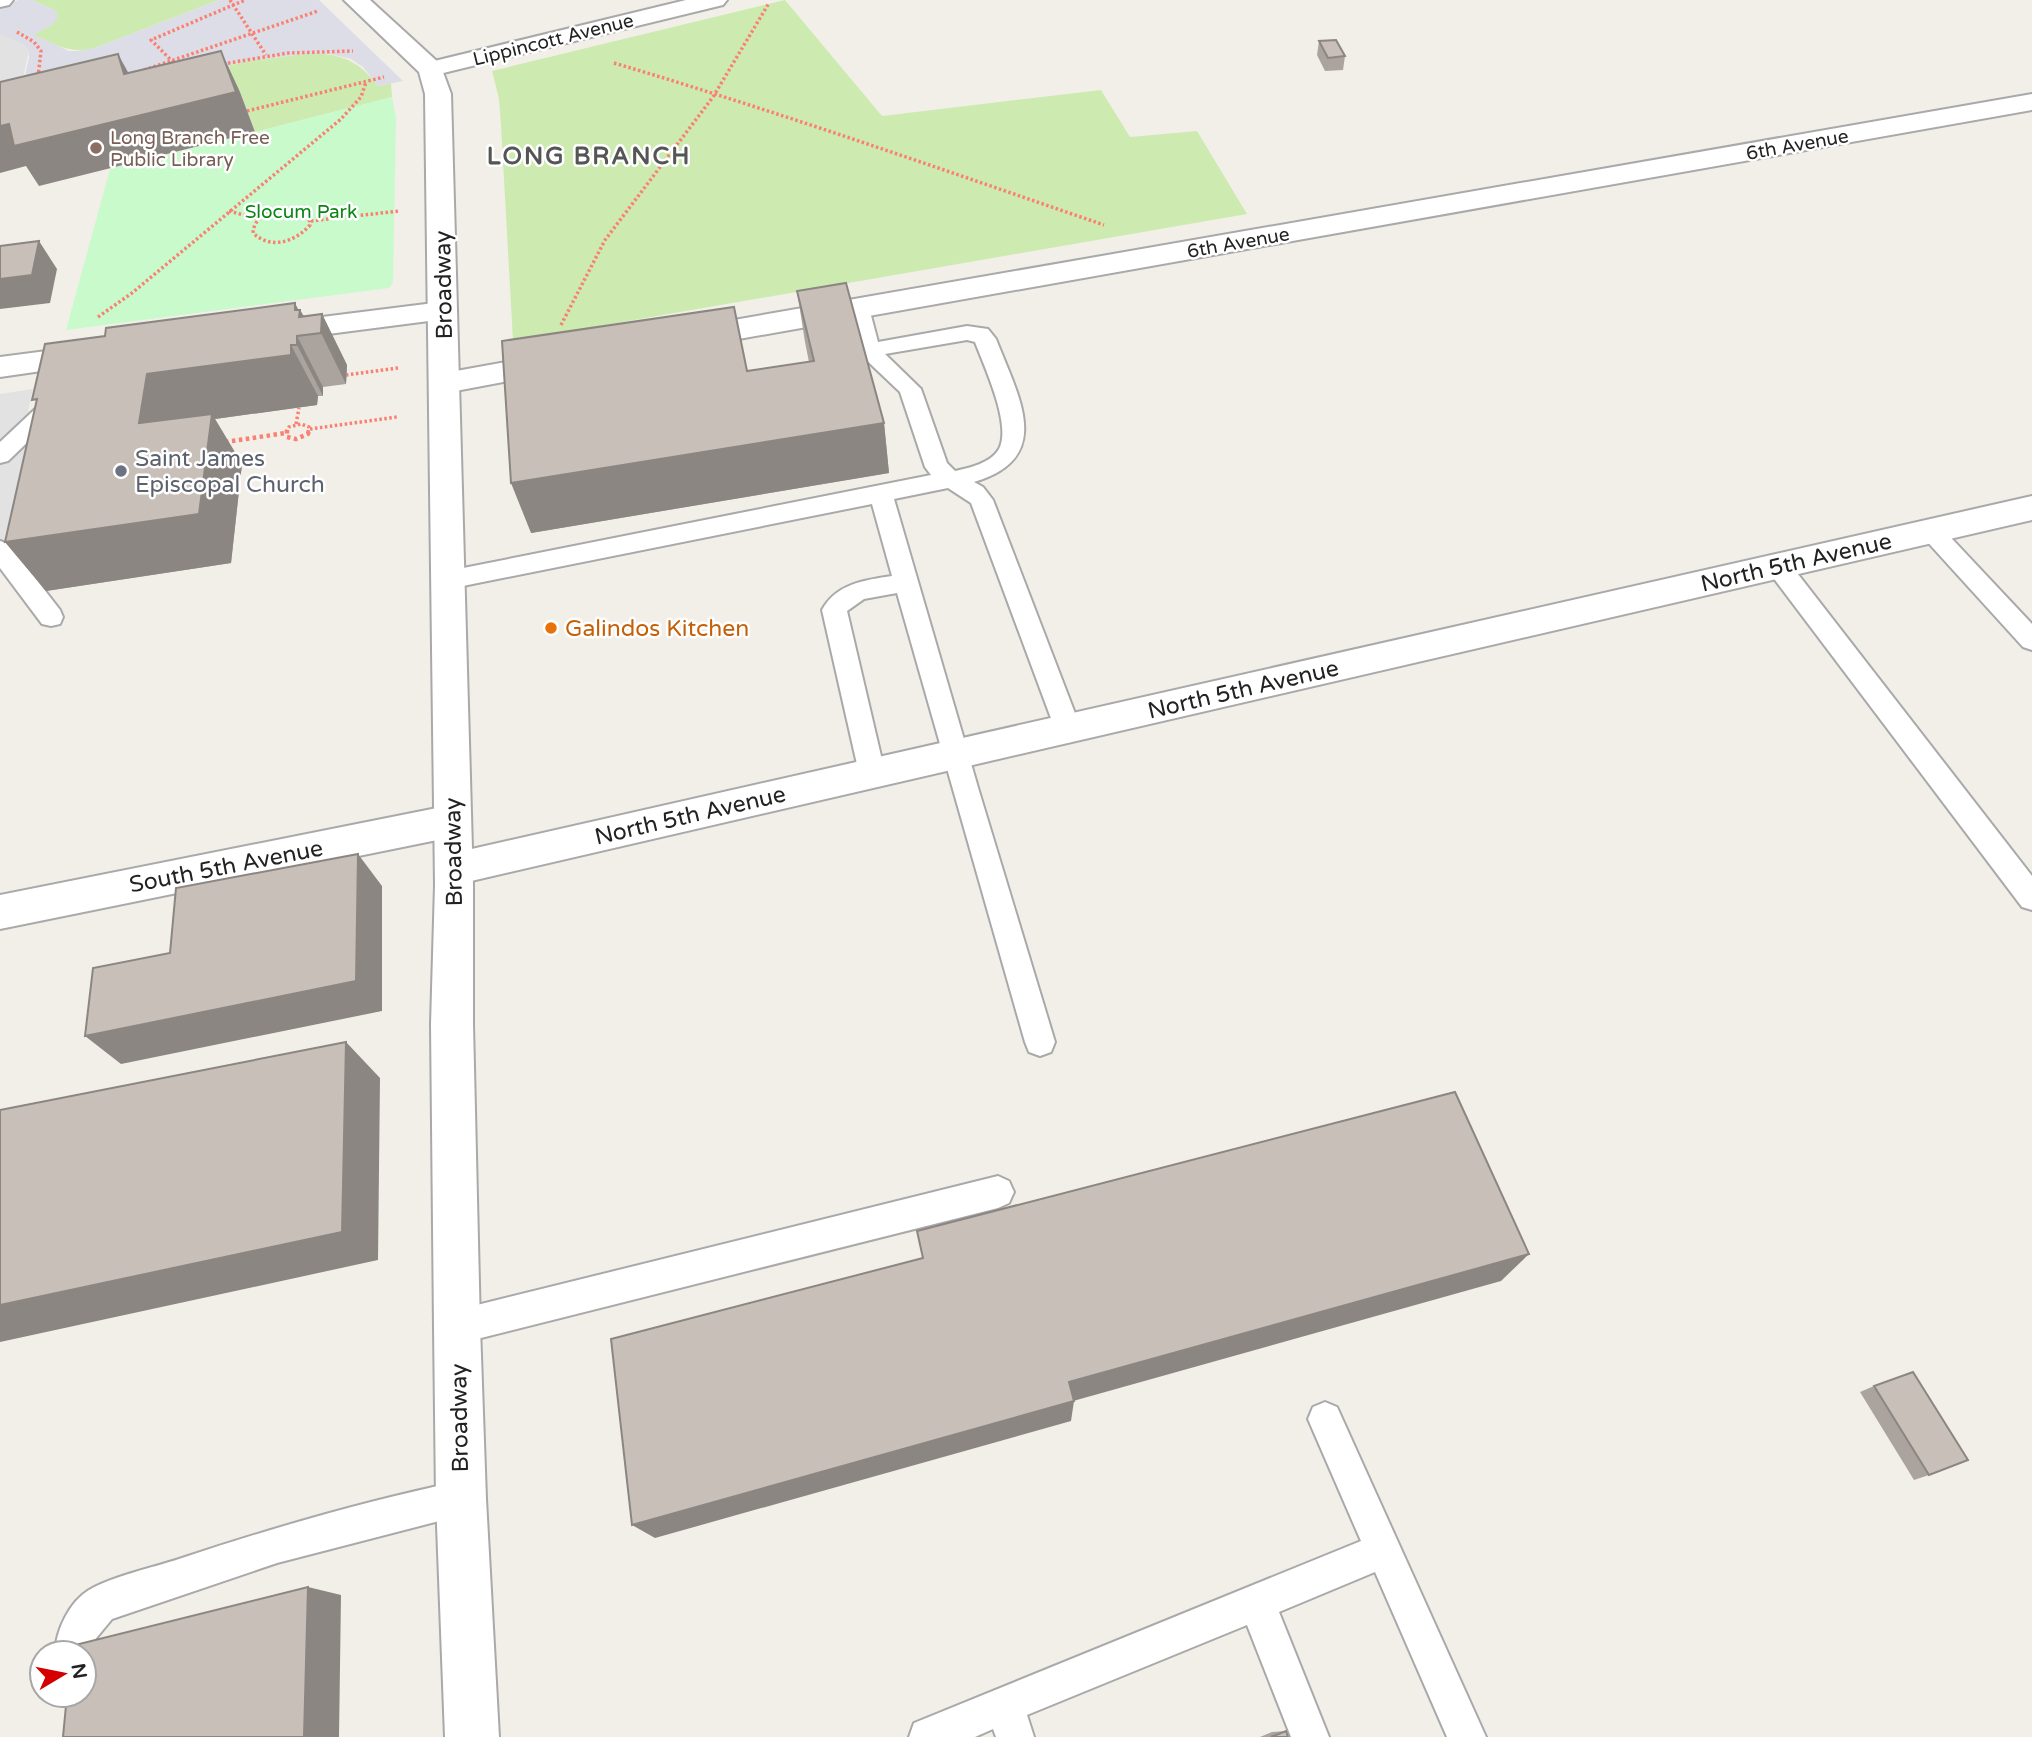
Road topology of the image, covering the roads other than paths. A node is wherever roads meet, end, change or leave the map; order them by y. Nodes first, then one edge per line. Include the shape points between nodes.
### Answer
1 (356, 0) edge
2 (715, 0) edge
3 (431, 69) junction
4 (2032, 102) edge
5 (858, 308) junction
6 (442, 311) junction
7 (243, 336) edge
8 (659, 344) edge
9 (870, 350) junction
10 (123, 351) edge
11 (69, 358) junction
12 (577, 359) edge
13 (0, 367) edge
14 (445, 383) junction
15 (0, 455) edge
16 (949, 479) junction
17 (881, 493) junction
18 (2032, 508) edge
19 (1931, 531) junction
20 (0, 550) edge
21 (1778, 566) junction
22 (448, 580) junction
23 (908, 582) junction
24 (51, 617) dead end
25 (2032, 640) edge
26 (1068, 729) junction
27 (954, 755) junction
28 (872, 773) junction
29 (452, 821) junction
30 (454, 869) junction
31 (2032, 898) edge
32 (0, 912) edge
33 (1040, 1042) dead end
34 (998, 1192) dead end
35 (457, 1327) junction
36 (1325, 1419) dead end
37 (461, 1499) junction
38 (1384, 1550) junction
39 (1257, 1603) junction
40 (75, 1639) edge
41 (1010, 1721) edge
42 (472, 1737) edge
43 (928, 1737) edge
44 (1310, 1737) edge
45 (1467, 1737) edge

1 - 3 street
2 - 3 street, Lippincott Avenue
3 - 6 street, Broadway via 438,94
4 - 5 street, 6th Avenue
5 - 8 street, 6th Avenue
5 - 9 lane
6 - 7 street
6 - 14 street, Broadway
9 - 16 lane via 910,389 930,456
9 - 16 lane via 967,333 985,339 1014,421 1014,446 995,466
10 - 11 street
11 - 13 street
11 - 15 lane via 55,404
12 - 14 street
14 - 22 street, Broadway
16 - 17 lane
16 - 26 lane via 981,500
17 - 22 lane
17 - 23 lane
18 - 19 street, North 5th Avenue
19 - 21 street, North 5th Avenue
19 - 25 lane
20 - 24 lane
21 - 26 street, North 5th Avenue
21 - 31 lane
22 - 29 street, Broadway
23 - 27 lane
23 - 28 lane via 847,595 834,610
26 - 27 street, North 5th Avenue
27 - 28 street, North 5th Avenue
27 - 33 lane
28 - 30 street, North 5th Avenue
29 - 30 street, Broadway
29 - 32 street, South 5th Avenue
30 - 35 street, Broadway
34 - 35 lane
35 - 37 street, Broadway
36 - 38 lane
37 - 40 lane via 277,1545 100,1604
37 - 42 street, Broadway
38 - 39 lane
38 - 45 lane
39 - 41 lane
39 - 44 lane
41 - 43 lane

